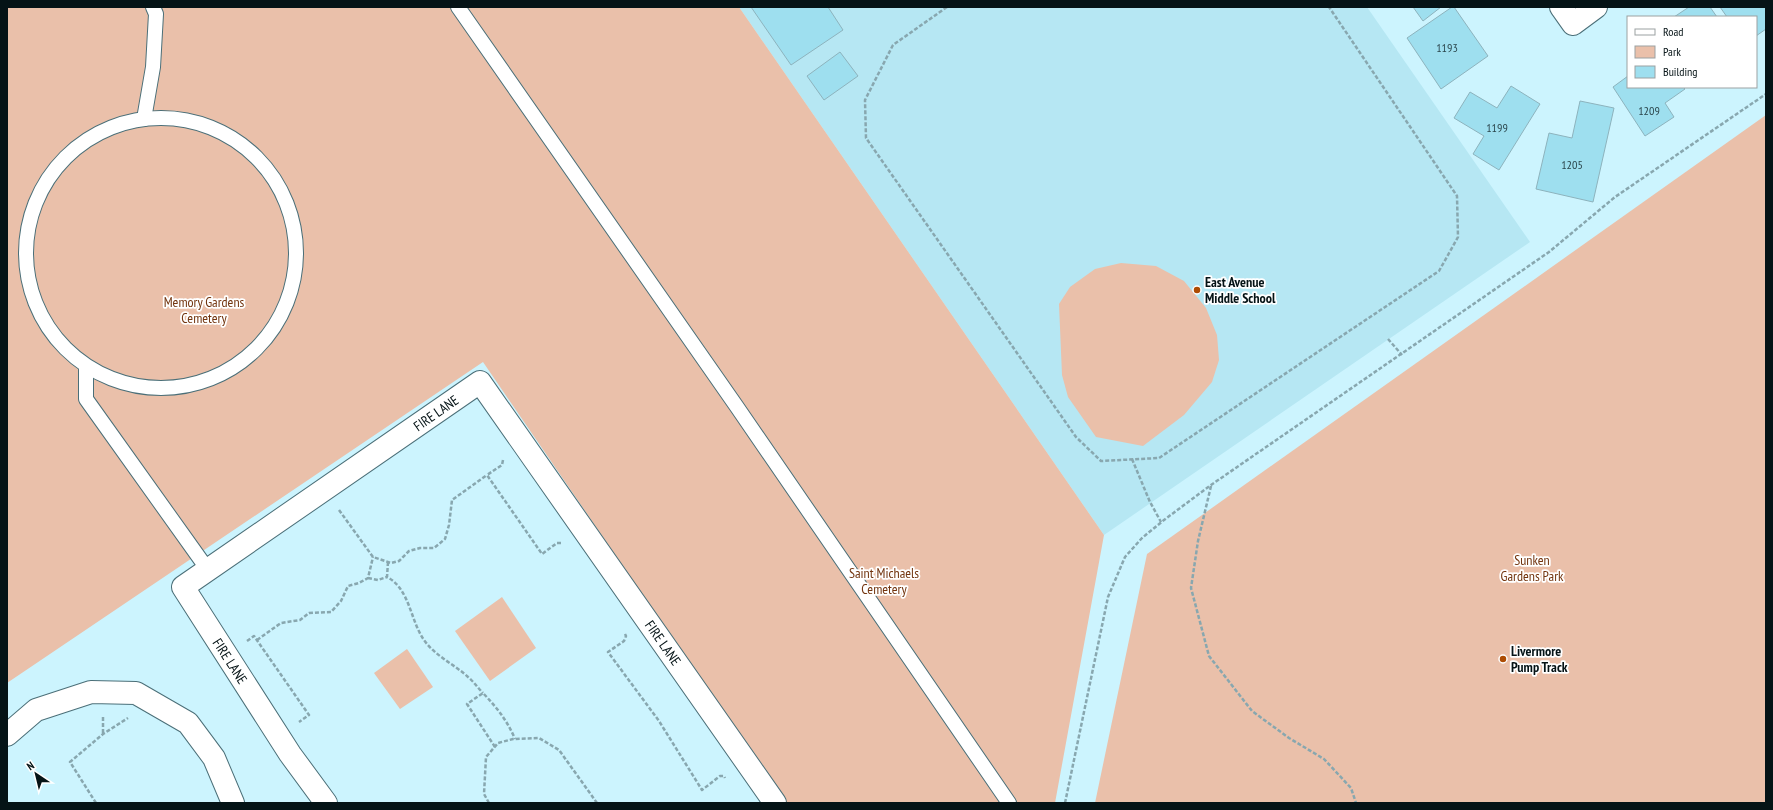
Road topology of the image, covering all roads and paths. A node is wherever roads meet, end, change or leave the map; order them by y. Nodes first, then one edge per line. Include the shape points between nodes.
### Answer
1 (153, 7) edge
2 (458, 7) edge
3 (947, 7) edge
4 (1329, 7) edge
5 (1561, 7) edge
6 (1596, 7) edge
7 (1766, 94) edge
8 (144, 119) junction
9 (1388, 339) dead end
10 (1402, 355) junction
11 (86, 367) junction
12 (501, 455) dead end
13 (1132, 459) junction
14 (487, 475) junction
15 (1211, 485) junction
16 (336, 506) dead end
17 (1161, 522) junction
18 (566, 549) dead end
19 (373, 557) junction
20 (388, 562) junction
21 (208, 570) junction
22 (387, 577) junction
23 (368, 578) junction
24 (623, 631) dead end
25 (257, 640) dead end
26 (483, 693) junction
27 (102, 712) dead end
28 (125, 714) dead end
29 (103, 734) junction
30 (7, 735) edge
31 (515, 739) junction
32 (495, 747) junction
33 (728, 782) dead end
34 (96, 803) edge
35 (233, 803) edge
36 (326, 803) edge
37 (489, 803) edge
38 (597, 803) edge
39 (775, 803) edge
40 (1009, 803) edge
41 (1065, 803) edge
42 (1356, 803) edge

1 - 8 lane via 156,14 153,68
2 - 40 lane
3 - 13 path via 893,45 865,100 866,138 1076,438 1101,461
4 - 13 path via 1457,196 1458,237 1439,271 1159,458
5 - 6 street via 1573,24
7 - 10 path via 1615,197 1550,252
8 - 11 lane via 99,132 79,145 47,179 36,200 29,223 25,246 26,270 34,300 52,335
8 - 11 lane via 168,117 214,128 235,139 269,171 287,205 295,236 296,259 292,283 286,305 260,345 242,361 200,382 177,387 153,388 130,385
9 - 10 path
10 - 15 path
11 - 21 lane via 86,399
12 - 14 path via 504,461 502,465
13 - 17 path
14 - 18 path via 542,554 557,543 562,543
14 - 20 path via 452,500 445,539 434,548 409,551 399,561
15 - 17 path
15 - 42 path via 1198,541 1191,588 1210,656 1252,710 1289,738 1324,759 1351,788
16 - 19 path
17 - 41 path via 1125,557 1108,597
19 - 20 path
19 - 23 path
20 - 22 path
21 - 36 street, FIRE LANE via 183,587 290,754
21 - 39 street, FIRE LANE via 480,382
22 - 23 path via 378,580
22 - 26 path via 396,582 428,646 468,677
23 - 25 path via 348,586 341,601 330,612 309,613 300,620 281,623
24 - 33 path via 626,636 624,642 608,652 659,722 702,790 720,776 724,776
26 - 31 path via 500,711
26 - 32 path via 467,704
27 - 29 path
28 - 29 path via 131,716
29 - 34 path via 70,762
30 - 35 street via 36,710 91,692 136,693 188,723 214,758
31 - 32 path
31 - 38 path via 539,738 559,750
32 - 37 path via 486,757 484,774 484,794

